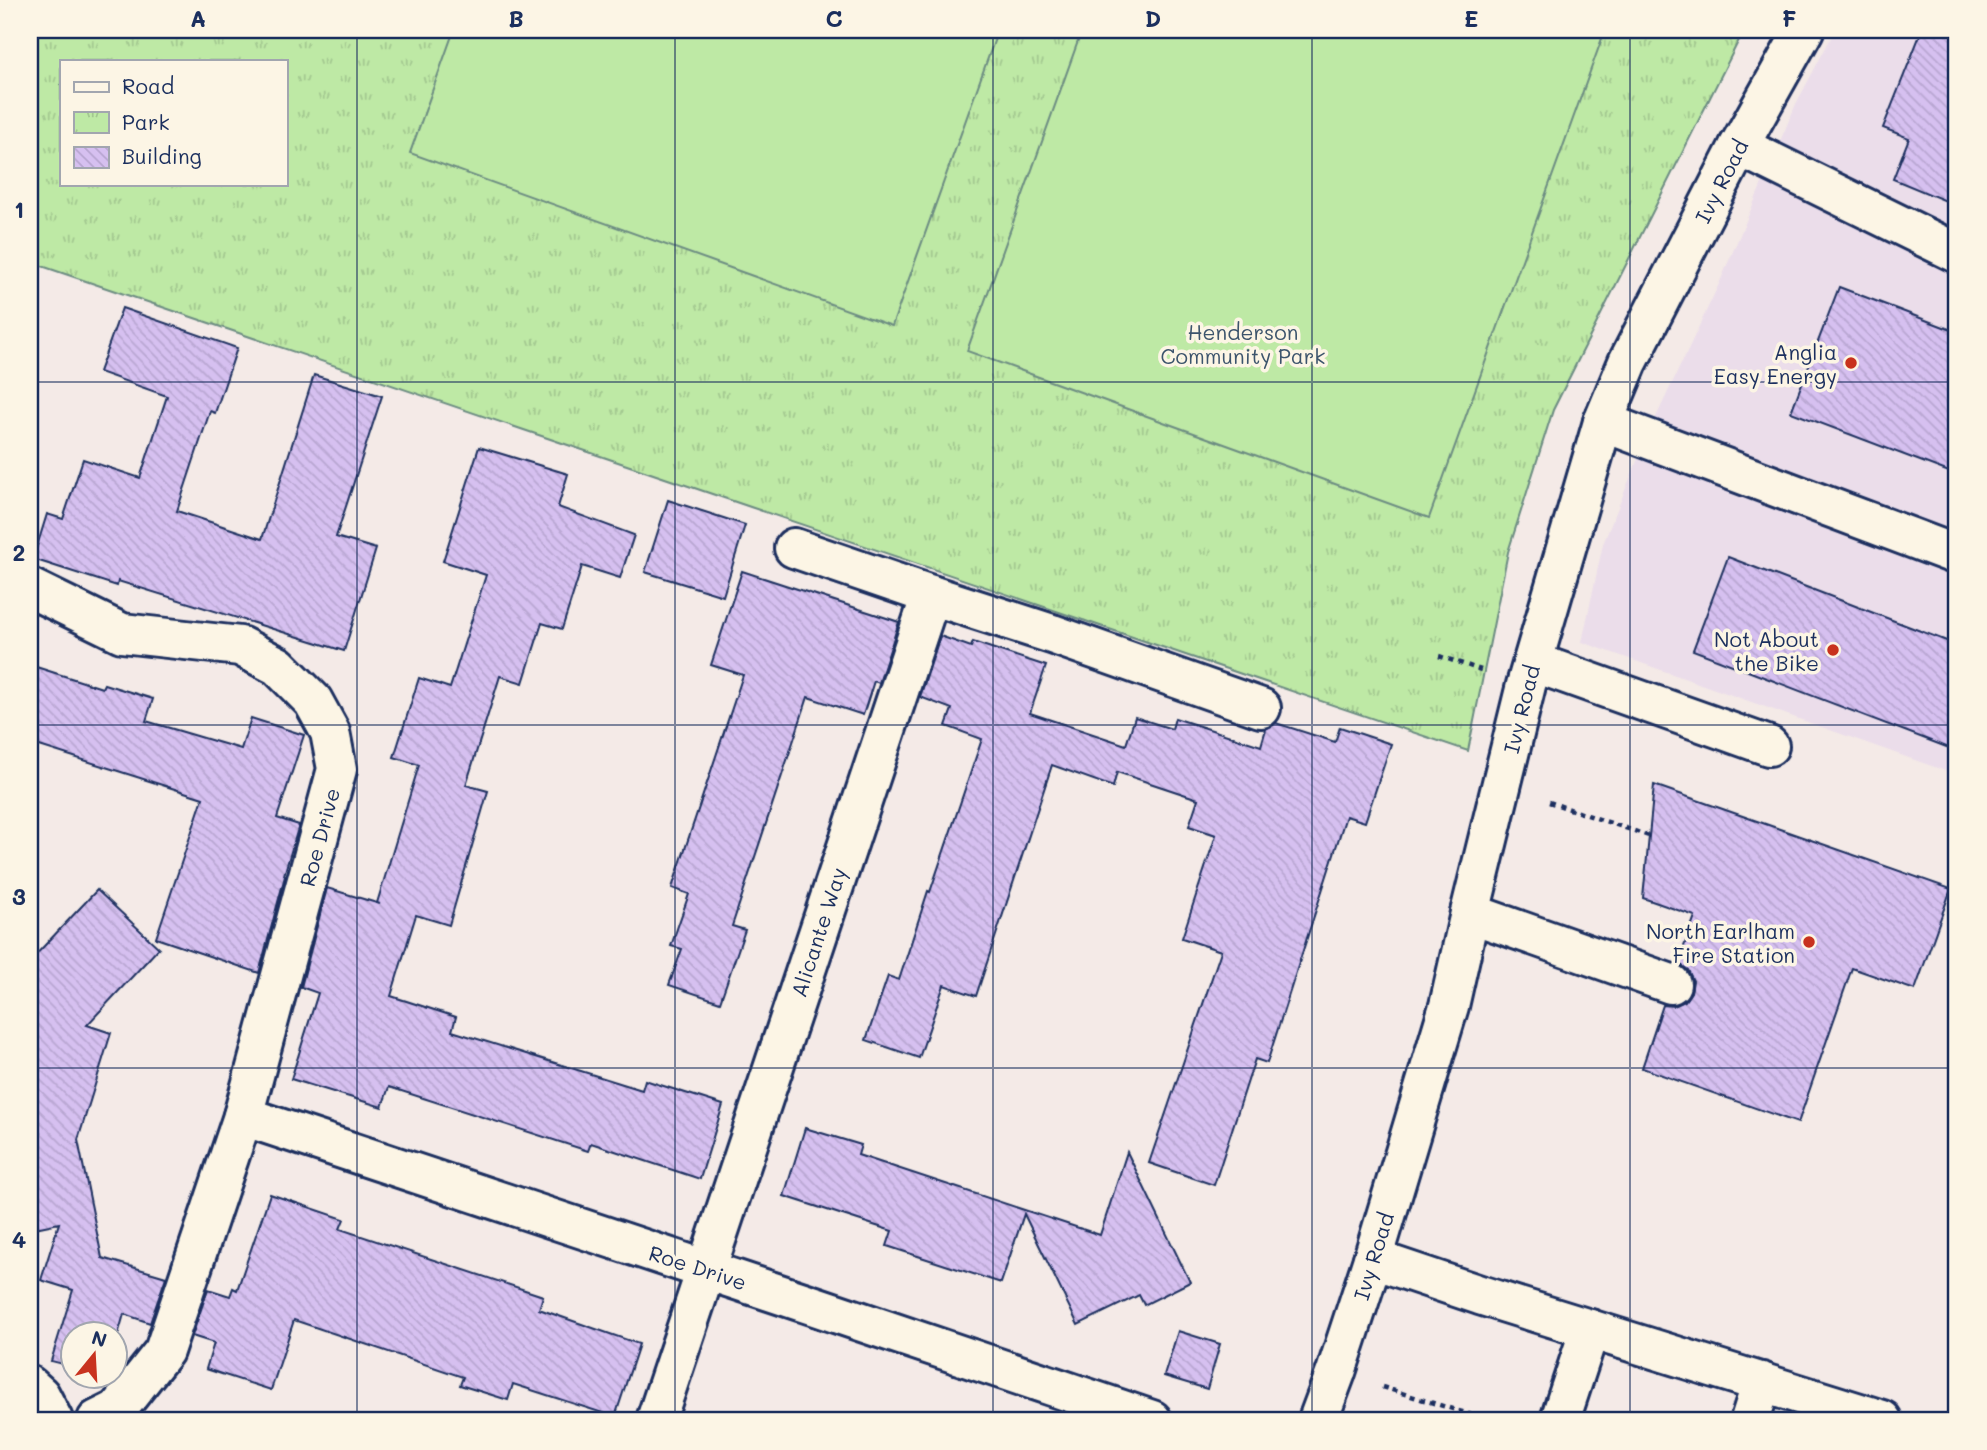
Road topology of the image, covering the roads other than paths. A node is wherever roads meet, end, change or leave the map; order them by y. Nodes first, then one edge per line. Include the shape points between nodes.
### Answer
1 (1804, 30) edge
2 (1740, 146) junction
3 (1957, 253) edge
4 (1603, 422) junction
5 (794, 548) dead end
6 (1957, 555) edge
7 (30, 588) edge
8 (930, 595) junction
9 (1533, 662) junction
10 (1261, 708) dead end
11 (1769, 746) dead end
12 (1470, 914) junction
13 (1671, 984) dead end
14 (243, 1116) junction
15 (1373, 1259) junction
16 (707, 1269) junction
17 (1590, 1328) junction
18 (1762, 1382) junction
19 (30, 1386) edge
20 (1874, 1419) edge
21 (53, 1420) edge
22 (97, 1420) edge
23 (656, 1420) edge
24 (1152, 1420) edge
25 (1318, 1420) edge
26 (1560, 1420) edge
27 (1750, 1420) edge

1 - 2 street, Ivy Road
2 - 3 street
2 - 4 street, Ivy Road via 1628,362
4 - 6 street
4 - 9 street, Ivy Road
5 - 8 street
7 - 14 street, Roe Drive via 122,634 240,646 278,666 313,701 330,732 337,769
8 - 10 street
8 - 16 street, Alicante Way
9 - 11 street
9 - 12 street, Ivy Road
12 - 13 street
12 - 15 street, Ivy Road via 1449,1006
14 - 16 street, Roe Drive
14 - 22 street, Roe Drive via 164,1351 117,1410
15 - 17 street
15 - 25 street, Ivy Road
16 - 23 street, Alicante Way
16 - 24 street, Roe Drive
17 - 18 street
17 - 26 street
18 - 20 street
18 - 27 street
19 - 21 street

